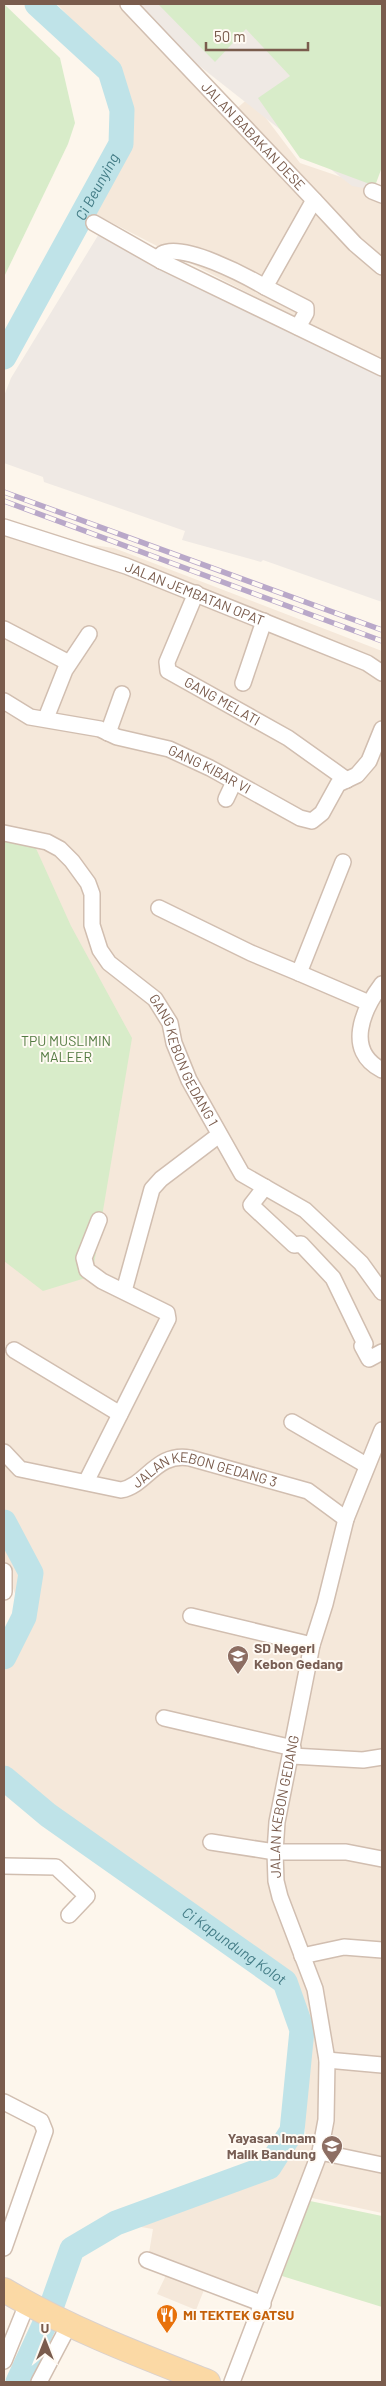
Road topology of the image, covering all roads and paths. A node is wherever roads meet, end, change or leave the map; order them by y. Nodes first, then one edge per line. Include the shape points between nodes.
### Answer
1 (128, 4) edge
2 (314, 200) junction
3 (94, 223) dead end
4 (161, 261) junction
5 (382, 267) edge
6 (265, 287) junction
7 (298, 327) junction
8 (382, 368) edge
9 (4, 527) edge
10 (196, 593) junction
11 (264, 621) junction
12 (4, 629) edge
13 (89, 634) dead end
14 (69, 663) junction
15 (382, 673) edge
16 (244, 683) dead end
17 (122, 694) dead end
18 (4, 701) edge
19 (46, 718) junction
20 (382, 730) edge
21 (108, 733) junction
22 (378, 754) edge
23 (346, 780) junction
24 (234, 782) junction
25 (226, 799) dead end
26 (4, 833) edge
27 (343, 862) dead end
28 (160, 908) dead end
29 (299, 973) junction
30 (382, 984) edge
31 (369, 1003) junction
32 (382, 1070) edge
33 (218, 1135) junction
34 (265, 1187) junction
35 (99, 1220) dead end
36 (124, 1291) junction
37 (382, 1292) edge
38 (14, 1350) dead end
39 (382, 1352) edge
40 (120, 1414) junction
41 (292, 1422) dead end
42 (382, 1430) edge
43 (4, 1452) edge
44 (366, 1465) junction
45 (86, 1482) junction
46 (346, 1519) junction
47 (4, 1571) edge
48 (4, 1592) edge
49 (191, 1616) dead end
50 (312, 1645) junction
51 (164, 1718) dead end
52 (292, 1752) junction
53 (382, 1757) edge
54 (211, 1842) dead end
55 (275, 1852) junction
56 (382, 1859) edge
57 (4, 1866) edge
58 (69, 1915) dead end
59 (382, 1950) edge
60 (301, 1959) junction
61 (328, 2060) junction
62 (382, 2065) edge
63 (4, 2102) edge
64 (320, 2152) junction
65 (382, 2164) edge
66 (4, 2248) edge
67 (148, 2260) dead end
68 (4, 2290) edge
69 (264, 2304) junction
70 (33, 2307) junction
71 (66, 2323) junction
72 (4, 2362) edge
73 (194, 2378) edge
74 (38, 2382) edge
75 (221, 2382) edge
76 (232, 2382) edge

1 - 2 street, JALAN BABAKAN DESE
2 - 5 street, JALAN BABAKAN DESE via 355,244
2 - 6 street
3 - 4 street
4 - 6 street via 162,254 167,251 179,252 217,262
4 - 7 street
6 - 7 street via 306,308
7 - 8 street
9 - 10 street, JALAN JEMBATAN OPAT via 126,566
10 - 11 street, JALAN JEMBATAN OPAT
10 - 23 street, GANG MELATI via 166,665 168,671 288,738
11 - 15 street, JALAN JEMBATAN OPAT via 367,663
11 - 16 street
12 - 14 street
13 - 14 street
14 - 19 street
17 - 21 street
18 - 19 street, GANG KIBAR VI via 30,716
19 - 21 street, GANG KIBAR VI
20 - 22 street
21 - 24 street, GANG KIBAR VI via 170,748
22 - 23 street via 357,775
23 - 24 street, GANG KIBAR VI via 338,784 322,813 312,821 300,818
24 - 25 street
26 - 33 street, GANG KEBON GEDANG 1 via 47,842 60,849 76,866 92,894 92,925 100,950 109,963 155,999 172,1025 174,1043 188,1080
27 - 29 street
28 - 29 street
29 - 31 street
30 - 31 street
31 - 32 street via 360,1027 361,1048
33 - 34 street, GANG KEBON GEDANG 1 via 242,1174
33 - 36 street via 161,1178 152,1189
34 - 37 street, GANG KEBON GEDANG 1 via 305,1210 361,1263
34 - 39 street via 250,1205 294,1245 301,1244 333,1278 365,1343 362,1346 369,1359
35 - 36 street via 84,1258 85,1266 102,1281
36 - 40 street via 165,1312 168,1319
38 - 40 street
40 - 45 street
41 - 44 street
42 - 44 street, JALAN KEBON GEDANG
43 - 45 street, JALAN KEBON GEDANG 3 via 20,1469
44 - 46 street, JALAN KEBON GEDANG
45 - 46 street, JALAN KEBON GEDANG 3 via 124,1490 164,1461 186,1457 308,1491
46 - 50 street, JALAN KEBON GEDANG
47 - 48 street
49 - 50 street
50 - 52 street, JALAN KEBON GEDANG
51 - 52 street
52 - 53 street via 363,1760
52 - 55 street, JALAN KEBON GEDANG via 277,1822
54 - 55 street
55 - 56 street via 346,1852
55 - 60 street, JALAN KEBON GEDANG via 276,1881
57 - 58 street via 46,1865 56,1866 65,1872 87,1896
59 - 60 street via 344,1947
60 - 61 street, JALAN KEBON GEDANG via 315,1989
61 - 62 street
61 - 64 street, JALAN KEBON GEDANG via 326,2120
63 - 66 street via 42,2121 45,2131
64 - 65 street
64 - 69 street, JALAN KEBON GEDANG
67 - 69 street
68 - 70 main road
69 - 76 street, JALAN KEBON GEDANG
70 - 71 main road
70 - 72 street
71 - 73 main road
71 - 74 street
73 - 75 main road via 191,2371

